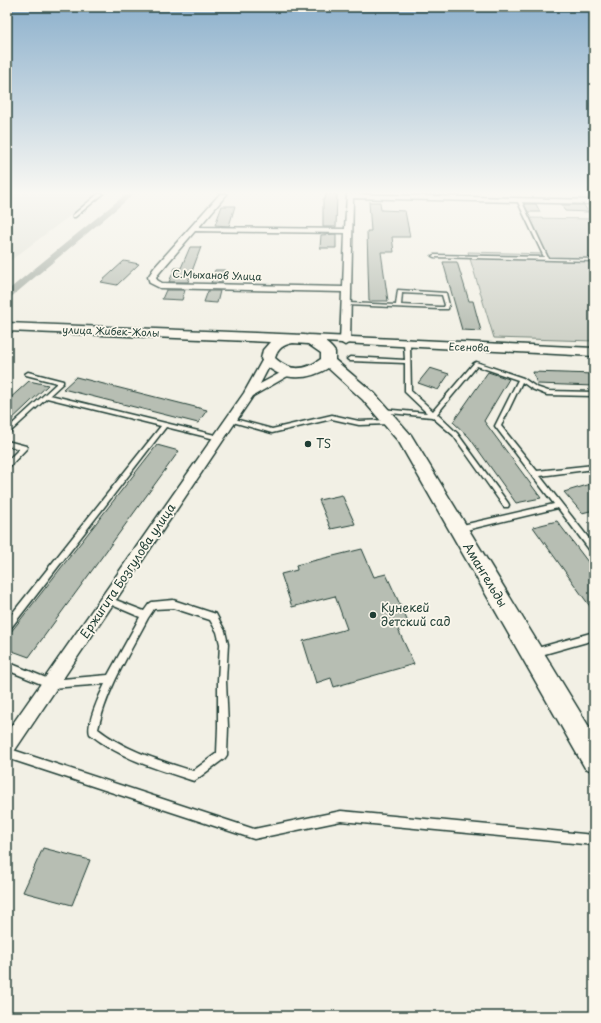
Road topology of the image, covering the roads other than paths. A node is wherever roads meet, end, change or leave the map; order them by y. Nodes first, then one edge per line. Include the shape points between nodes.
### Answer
1 (181, 242) edge
2 (348, 242) edge
3 (538, 242) edge
4 (434, 256) dead end
5 (546, 258) junction
6 (594, 260) edge
7 (346, 290) junction
8 (347, 304) junction
9 (398, 306) junction
10 (7, 327) edge
11 (214, 336) junction
12 (293, 339) junction
13 (308, 339) junction
14 (345, 342) junction
15 (407, 344) junction
16 (594, 352) edge
17 (328, 357) junction
18 (268, 359) junction
19 (350, 359) dead end
20 (407, 362) junction
21 (288, 373) junction
22 (28, 374) dead end
23 (304, 374) junction
24 (521, 379) junction
25 (249, 394) junction
26 (594, 394) edge
27 (46, 396) junction
28 (380, 410) junction
29 (433, 415) junction
30 (231, 420) junction
31 (164, 425) junction
32 (7, 432) edge
33 (219, 438) junction
34 (7, 443) edge
35 (7, 465) edge
36 (594, 467) edge
37 (535, 474) junction
38 (560, 505) junction
39 (506, 506) dead end
40 (458, 529) junction
41 (594, 550) edge
42 (108, 600) junction
43 (145, 615) junction
44 (7, 626) edge
45 (594, 636) edge
46 (532, 654) junction
47 (7, 666) edge
48 (111, 679) junction
49 (51, 684) junction
50 (7, 748) edge
51 (7, 753) edge
52 (594, 759) edge
53 (594, 840) edge

1 - 7 street, С.Мыханов Улица via 157,270 152,277 153,281 160,285
2 - 7 street
3 - 5 lane
4 - 5 lane
5 - 6 lane
7 - 8 street
8 - 9 lane
8 - 14 street
9 - 9 lane via 446,308 447,305 444,294 400,291
10 - 11 main road, улица Жибек-Жолы
11 - 12 main road
11 - 18 main road via 246,345
12 - 13 main road
12 - 18 main road via 279,342 270,350
13 - 14 street, Есенова
13 - 17 main road via 321,344
14 - 15 street, Есенова
14 - 17 street
15 - 16 street, Есенова
15 - 20 lane
17 - 23 main road via 319,369
17 - 28 main road
18 - 21 main road via 275,367
18 - 25 street, Ержигита Бозгулова улица
19 - 20 lane
20 - 29 lane via 408,392
21 - 23 main road
21 - 25 street
22 - 27 lane via 61,382
23 - 28 main road via 340,382
24 - 26 lane via 534,388 547,392
24 - 29 lane via 476,364
24 - 37 lane via 498,426
25 - 30 street, Ержигита Бозгулова улица
27 - 31 lane
27 - 32 lane
28 - 29 lane
28 - 30 lane via 359,423 332,418 272,431
28 - 40 main road, Амангельды via 405,439
29 - 39 lane via 455,434
30 - 33 street, Ержигита Бозгулова улица
31 - 33 lane
31 - 44 lane
33 - 42 street, Ержигита Бозгулова улица
34 - 35 lane via 24,448
36 - 37 lane
37 - 38 lane
38 - 40 lane
38 - 41 lane
40 - 46 main road, Амангельды
42 - 43 lane
42 - 49 street, Ержигита Бозгулова улица
43 - 48 lane
43 - 48 lane via 152,606 173,604 213,616 224,644 222,755 194,776 142,760 102,739 93,731
45 - 46 lane
46 - 52 main road, Амангельды
47 - 49 lane
48 - 49 lane
49 - 50 street, Ержигита Бозгулова улица
51 - 53 lane via 254,834 341,816

